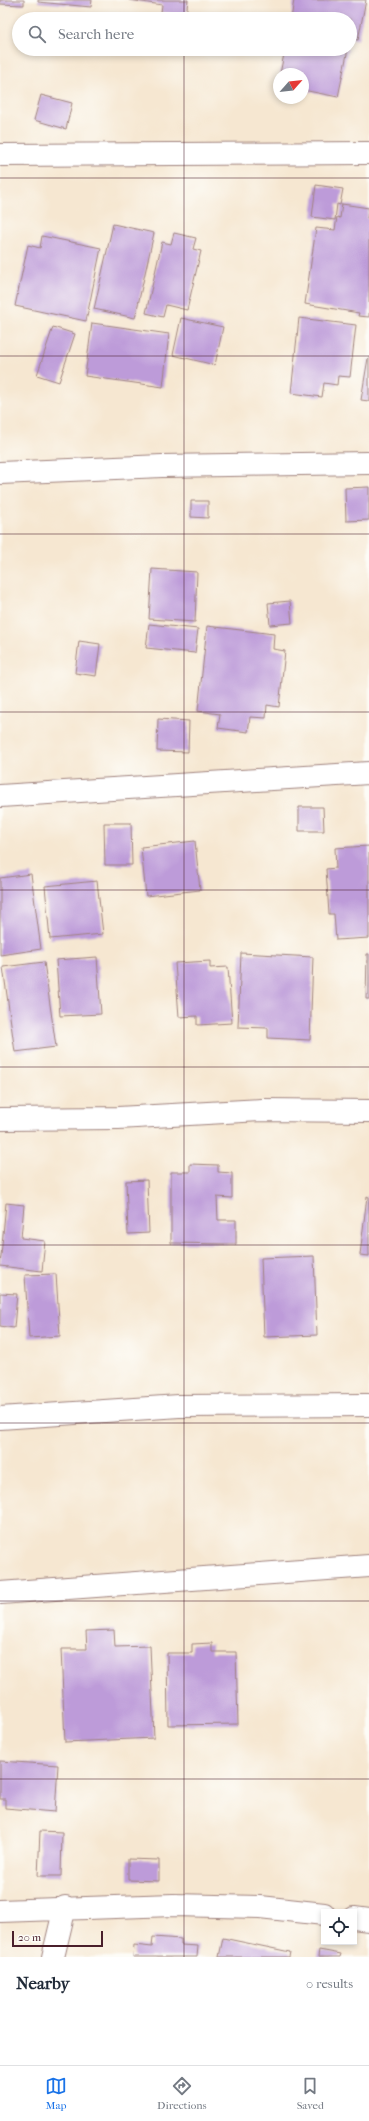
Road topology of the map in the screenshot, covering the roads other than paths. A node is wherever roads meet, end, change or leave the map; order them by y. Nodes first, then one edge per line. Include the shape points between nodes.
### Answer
1 (369, 154) edge
2 (0, 155) edge
3 (369, 462) edge
4 (0, 473) edge
5 (369, 773) edge
6 (0, 796) edge
7 (369, 1111) edge
8 (0, 1119) edge
9 (369, 1405) edge
10 (0, 1418) edge
11 (369, 1566) edge
12 (0, 1593) edge
13 (65, 1907) junction
14 (0, 1911) edge
15 (321, 1914) edge
16 (357, 1918) edge
17 (369, 1920) edge
18 (53, 1957) edge

1 - 2 street
3 - 4 street via 162,466
5 - 6 street
7 - 8 street via 262,1110 118,1118
9 - 10 street via 179,1406
11 - 12 street
13 - 14 street
13 - 15 street via 260,1907
13 - 18 street
16 - 17 street

